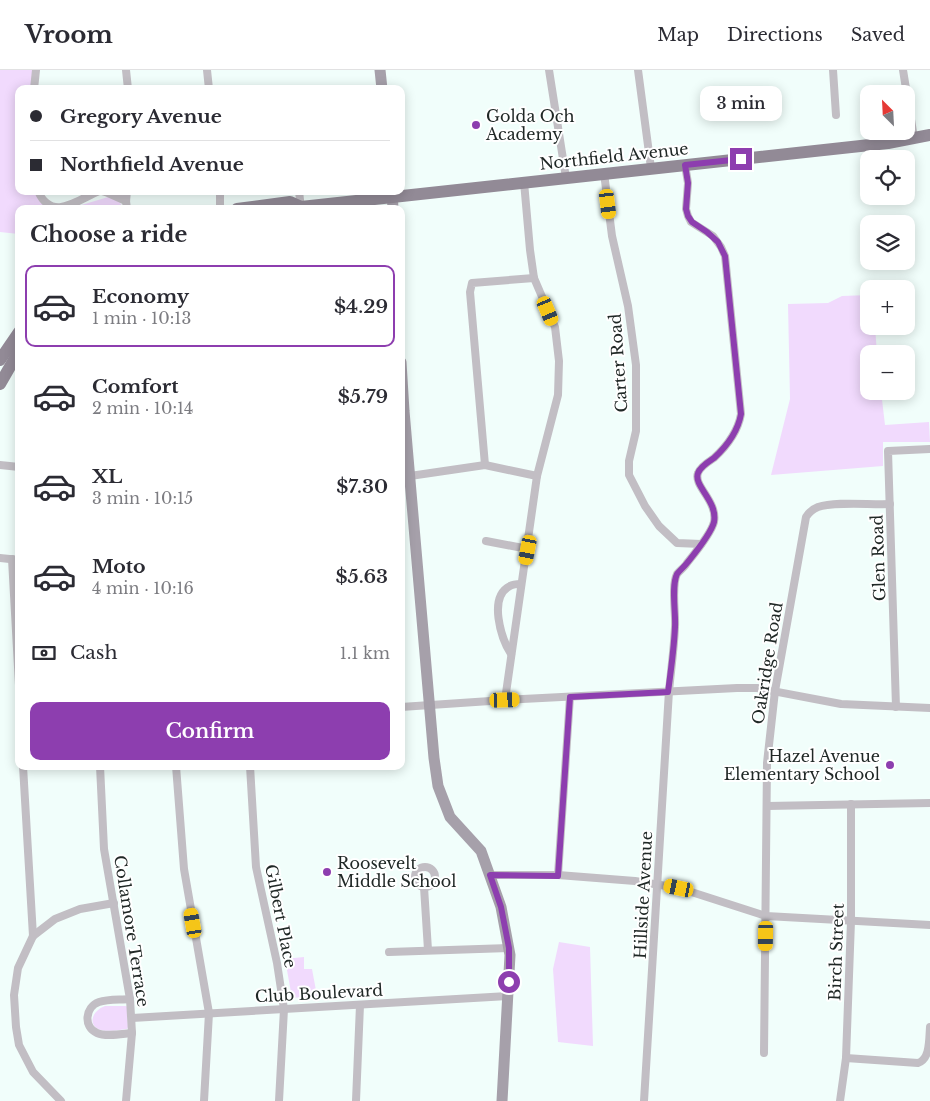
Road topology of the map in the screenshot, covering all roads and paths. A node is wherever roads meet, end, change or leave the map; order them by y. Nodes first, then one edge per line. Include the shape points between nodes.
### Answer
1 (36, 70) edge
2 (126, 70) edge
3 (207, 70) edge
4 (380, 70) edge
5 (549, 70) edge
6 (638, 70) edge
7 (833, 70) edge
8 (903, 70) edge
9 (34, 85) edge
10 (128, 85) edge
11 (209, 85) edge
12 (382, 85) edge
13 (905, 85) edge
14 (836, 115) dead end
15 (930, 135) edge
16 (915, 138) edge
17 (902, 140) edge
18 (685, 165) junction
19 (651, 168) junction
20 (604, 173) junction
21 (566, 178) junction
22 (524, 182) junction
23 (41, 195) edge
24 (91, 195) edge
25 (111, 195) edge
26 (392, 199) edge
27 (50, 205) edge
28 (68, 205) edge
29 (126, 205) edge
30 (267, 205) edge
31 (294, 205) edge
32 (330, 205) edge
33 (534, 278) junction
34 (15, 338) edge
35 (15, 358) edge
36 (0, 360) edge
37 (0, 384) edge
38 (405, 413) edge
39 (930, 450) edge
40 (0, 465) edge
41 (485, 465) junction
42 (15, 467) edge
43 (410, 476) junction
44 (537, 476) junction
45 (890, 504) junction
46 (486, 541) dead end
47 (701, 544) junction
48 (528, 550) junction
49 (0, 558) edge
50 (15, 559) edge
51 (521, 584) junction
52 (511, 654) junction
53 (775, 691) junction
54 (668, 692) junction
55 (570, 697) junction
56 (505, 700) junction
57 (430, 705) junction
58 (405, 707) edge
59 (896, 707) junction
60 (930, 708) edge
61 (23, 770) edge
62 (100, 770) edge
63 (176, 770) edge
64 (250, 770) edge
65 (930, 803) edge
66 (851, 804) junction
67 (767, 806) junction
68 (490, 875) junction
69 (558, 876) junction
70 (657, 884) junction
71 (424, 887) dead end
72 (114, 903) junction
73 (766, 916) junction
74 (851, 921) junction
75 (930, 925) edge
76 (33, 936) junction
77 (509, 948) junction
78 (428, 950) junction
79 (389, 952) dead end
80 (508, 996) junction
81 (130, 999) junction
82 (360, 1004) junction
83 (284, 1009) junction
84 (209, 1013) junction
85 (132, 1018) junction
86 (930, 1027) edge
87 (132, 1033) junction
88 (764, 1053) dead end
89 (846, 1058) junction
90 (61, 1101) edge
91 (126, 1101) edge
92 (204, 1101) edge
93 (278, 1101) edge
94 (356, 1101) edge
95 (502, 1101) edge
96 (644, 1101) edge
97 (840, 1101) edge

1 - 9 street
2 - 10 street
3 - 11 street
4 - 12 main road
5 - 21 street
6 - 19 street
7 - 14 street
8 - 13 street
15 - 16 main road, Northfield Avenue
17 - 18 main road, Northfield Avenue
18 - 19 main road, Northfield Avenue
18 - 47 street, Hillside Avenue via 688,216 718,242 725,256 740,404 737,430 721,451 698,472 696,479 714,511 714,522
19 - 20 main road, Northfield Avenue
20 - 21 main road, Northfield Avenue
20 - 47 street, Carter Road via 636,365 636,431 629,475 659,526 677,543
21 - 22 main road, Northfield Avenue
22 - 26 main road, Northfield Avenue
22 - 33 street
23 - 27 street
24 - 28 street
25 - 29 street
26 - 32 main road, Northfield Avenue
30 - 31 main road, Northfield Avenue via 290,202
33 - 41 street via 472,283 470,292
33 - 44 street via 555,327 559,361 558,395
34 - 36 main road
35 - 37 main road
38 - 43 main road
39 - 45 street, Glen Road via 888,451
40 - 42 street
41 - 43 street
41 - 44 street
43 - 57 main road
44 - 48 street
45 - 53 street, Oakridge Road via 818,507 806,517
45 - 59 street, Glen Road
46 - 48 street
47 - 54 street, Hillside Avenue via 675,583 675,628
48 - 51 street
49 - 50 street
51 - 52 street
51 - 52 street via 510,585 501,593 497,604 504,642
52 - 56 street
53 - 54 street via 737,688
53 - 59 street via 841,704
53 - 67 street, Oakridge Road
54 - 55 street
54 - 70 street, Hillside Avenue
55 - 56 street
55 - 69 street
56 - 57 street
57 - 58 street
57 - 68 main road via 438,786 450,817 481,851
59 - 60 street
61 - 76 street
62 - 72 street, Collamore Terrace via 104,849
63 - 84 street via 184,870
64 - 83 street, Gilbert Place via 256,867
65 - 66 street
66 - 67 street
66 - 74 street, Birch Street
67 - 73 street, Oakridge Road
68 - 69 street
68 - 77 main road via 501,907
69 - 70 street
70 - 73 street
70 - 96 street, Hillside Avenue
71 - 78 street
72 - 76 street via 66,914
72 - 81 street, Collamore Terrace
73 - 74 street
73 - 88 street, Oakridge Road
74 - 75 street
74 - 89 street, Birch Street
76 - 90 street via 16,978 14,995 19,1045 33,1072
77 - 78 street
77 - 80 main road
78 - 79 street
80 - 82 street, Club Boulevard
80 - 95 main road
81 - 85 street, Collamore Terrace
81 - 87 street via 99,1002 87,1017 90,1027 98,1033
82 - 83 street, Club Boulevard
82 - 94 street
83 - 84 street, Club Boulevard
83 - 93 street, Gilbert Place
84 - 85 street, Club Boulevard
84 - 92 street
85 - 87 street, Collamore Terrace
86 - 89 street via 929,1055 924,1061
87 - 91 street, Collamore Terrace
89 - 97 street, Birch Street

